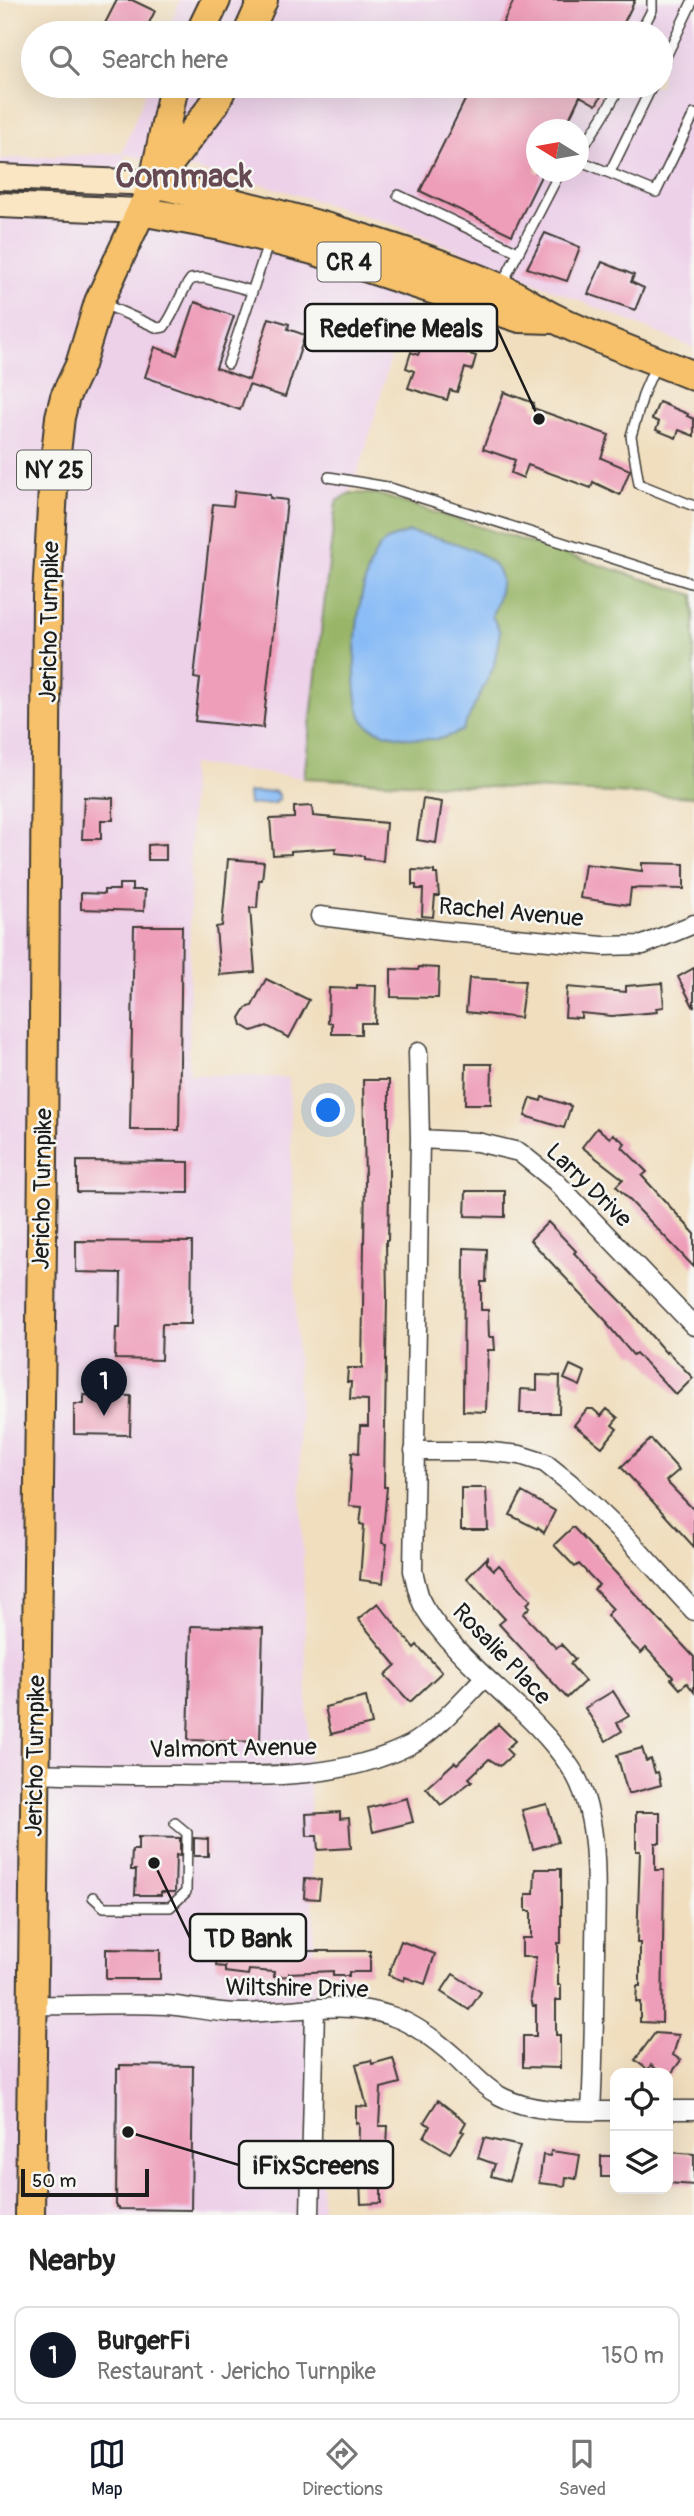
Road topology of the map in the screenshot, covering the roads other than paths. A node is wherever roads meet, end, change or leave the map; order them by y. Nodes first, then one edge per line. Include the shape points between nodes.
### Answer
1 (216, 0) edge
2 (263, 0) edge
3 (652, 0) edge
4 (693, 0) edge
5 (206, 21) edge
6 (253, 21) edge
7 (646, 21) edge
8 (673, 42) edge
9 (172, 98) edge
10 (217, 98) edge
11 (614, 98) edge
12 (646, 98) edge
13 (694, 114) edge
14 (589, 138) edge
15 (589, 163) edge
16 (610, 172) junction
17 (0, 177) edge
18 (555, 182) edge
19 (154, 183) junction
20 (398, 195) dead end
21 (0, 205) edge
22 (141, 211) junction
23 (270, 239) junction
24 (517, 252) junction
25 (500, 288) junction
26 (252, 291) junction
27 (99, 302) junction
28 (555, 319) junction
29 (657, 361) junction
30 (228, 364) dead end
31 (694, 376) edge
32 (329, 477) dead end
33 (694, 506) edge
34 (694, 584) edge
35 (320, 916) dead end
36 (694, 924) edge
37 (418, 1052) dead end
38 (420, 1139) junction
39 (694, 1326) edge
40 (414, 1451) junction
41 (694, 1611) edge
42 (485, 1677) junction
43 (35, 1773) junction
44 (175, 1824) dead end
45 (93, 1897) dead end
46 (32, 2005) junction
47 (315, 2008) junction
48 (673, 2110) edge
49 (694, 2110) edge
50 (591, 2111) junction
51 (610, 2111) edge
52 (30, 2215) edge
53 (310, 2215) edge

1 - 5 main road
2 - 6 main road
3 - 7 lane
4 - 8 lane
9 - 19 main road, Jericho Turnpike / NY 25
10 - 19 main road, Jericho Turnpike / NY 25
11 - 14 lane
12 - 16 lane
13 - 16 lane via 656,192
15 - 16 lane
17 - 19 main road, CR 4
18 - 24 lane
19 - 22 main road, Jericho Turnpike / NY 25
19 - 25 main road, CR 4 via 321,224
20 - 24 lane
21 - 22 main road, CR 4
22 - 23 main road, CR 4
22 - 27 main road, Jericho Turnpike / NY 25
23 - 26 lane
23 - 28 main road, CR 4 via 520,318
24 - 25 lane
25 - 28 main road, CR 4
26 - 27 lane via 191,279 170,319 158,328
26 - 30 lane
27 - 43 main road, Jericho Turnpike / NY 25 via 60,417 47,597
28 - 29 main road, CR 4
29 - 31 main road, CR 4
29 - 33 lane via 631,436 639,484
32 - 34 lane via 387,487
35 - 36 street, Rachel Avenue via 603,946 643,945
37 - 38 street, Rosalie Place
38 - 39 street, Larry Drive via 477,1142 519,1152 555,1181
38 - 40 street, Rosalie Place
40 - 41 street via 482,1451 545,1463 628,1539
40 - 42 street, Rosalie Place via 413,1571 422,1605
42 - 43 street, Valmont Avenue via 413,1743 371,1762 279,1776
42 - 50 street, Rosalie Place via 548,1738 573,1770 589,1809 595,1866
43 - 46 main road, Jericho Turnpike / NY 25
44 - 45 lane via 187,1833 186,1892 170,1908 104,1907
46 - 47 street, Wiltshire Drive via 164,2005 245,2014
46 - 52 main road, Jericho Turnpike / NY 25
47 - 50 street, Wiltshire Drive via 390,2015 421,2031 500,2096 525,2105
47 - 53 street
48 - 49 street
50 - 51 street, Wiltshire Drive

